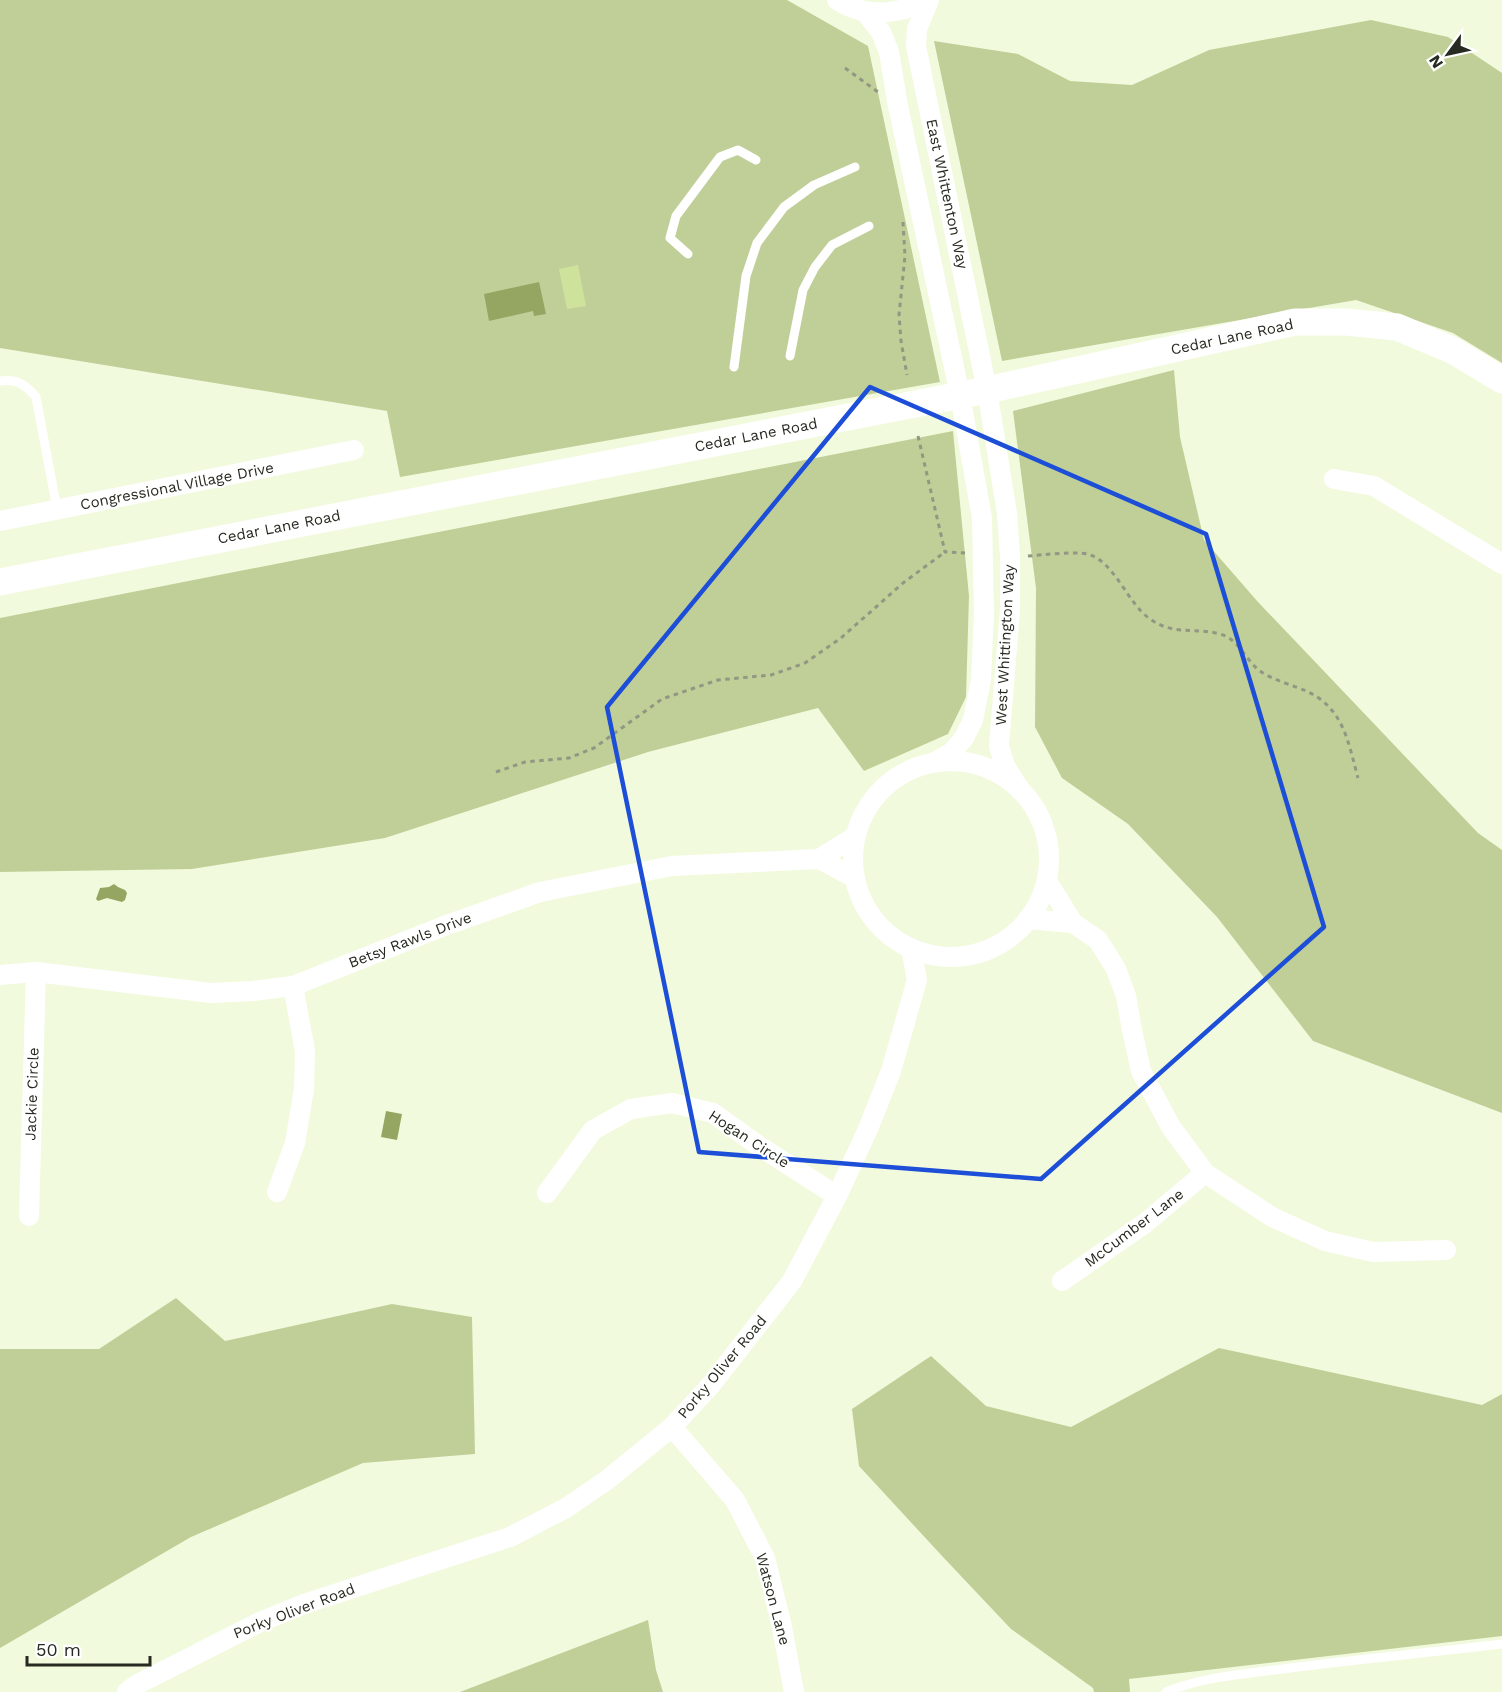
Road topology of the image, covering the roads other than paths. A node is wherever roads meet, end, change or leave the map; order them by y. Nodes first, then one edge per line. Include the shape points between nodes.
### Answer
1 (837, 0) edge
2 (928, 0) edge
3 (864, 11) junction
4 (756, 160) dead end
5 (855, 167) dead end
6 (869, 226) dead end
7 (688, 254) dead end
8 (790, 356) dead end
9 (734, 367) dead end
10 (1502, 380) edge
11 (0, 381) edge
12 (987, 390) junction
13 (960, 395) junction
14 (354, 450) dead end
15 (1334, 479) dead end
16 (57, 509) junction
17 (0, 521) edge
18 (1502, 564) edge
19 (0, 582) edge
20 (933, 763) junction
21 (1020, 790) junction
22 (856, 836) junction
23 (819, 859) junction
24 (855, 878) junction
25 (1047, 881) junction
26 (1028, 920) junction
27 (1073, 923) junction
28 (911, 948) junction
29 (948, 957) junction
30 (36, 972) junction
31 (0, 975) edge
32 (917, 980) junction
33 (293, 986) junction
34 (1204, 1173) junction
35 (278, 1192) dead end
36 (547, 1193) dead end
37 (837, 1196) junction
38 (29, 1216) dead end
39 (1446, 1250) dead end
40 (1062, 1281) dead end
41 (672, 1427) junction
42 (1502, 1644) edge
43 (127, 1692) edge
44 (794, 1692) edge
45 (1166, 1692) edge

1 - 3 street
2 - 3 street via 896,12
2 - 12 street, East Whittenton Way via 917,29 916,46
3 - 13 street, East Whittenton Way via 881,32 889,52
4 - 7 lane via 738,150 720,157 675,216 670,238
5 - 9 lane via 814,185 784,207 757,243 746,276
6 - 8 lane via 832,245 815,267 803,290
10 - 12 street, Cedar Lane Road via 1452,350 1397,327 1295,322
11 - 16 lane via 17,381 36,397
12 - 13 street, Cedar Lane Road
12 - 21 street, West Whittington Way via 1007,513 1010,557 1010,610 999,746 1005,766
13 - 19 street, Cedar Lane Road
13 - 20 street, West Whittington Way via 982,518 981,680 973,720 964,738 951,753
14 - 16 street, Congressional Village Drive
15 - 18 street via 1374,486
16 - 17 street, Congressional Village Drive
20 - 21 street via 978,765 998,773
20 - 22 street via 891,781 862,817
21 - 25 street via 1043,825 1049,864
22 - 23 street, Betsy Rawls Drive
22 - 24 street
23 - 24 street
23 - 33 street, Betsy Rawls Drive via 672,866 540,892
24 - 28 street via 875,920
25 - 26 street
25 - 27 street
26 - 27 street
26 - 29 street via 1016,933 991,948
27 - 34 street via 1098,940 1116,969 1126,996 1142,1071 1172,1127
28 - 29 street
28 - 32 street, Porky Oliver Road
29 - 32 street
30 - 31 street, Betsy Rawls Drive
30 - 33 street, Betsy Rawls Drive via 211,993
30 - 38 street, Jackie Circle
32 - 37 street, Porky Oliver Road via 891,1071
33 - 35 street via 305,1051 304,1089 295,1143
34 - 39 street via 1272,1216 1325,1241 1373,1252
34 - 40 street, McCumber Lane via 1144,1224
36 - 37 street, Hogan Circle via 593,1130 631,1109 672,1103 713,1113
37 - 41 street, Porky Oliver Road via 792,1281 710,1386
41 - 43 street, Porky Oliver Road via 566,1508 510,1537 304,1604 218,1642
41 - 44 street, Watson Lane via 735,1500 765,1558
42 - 45 lane via 1216,1678

